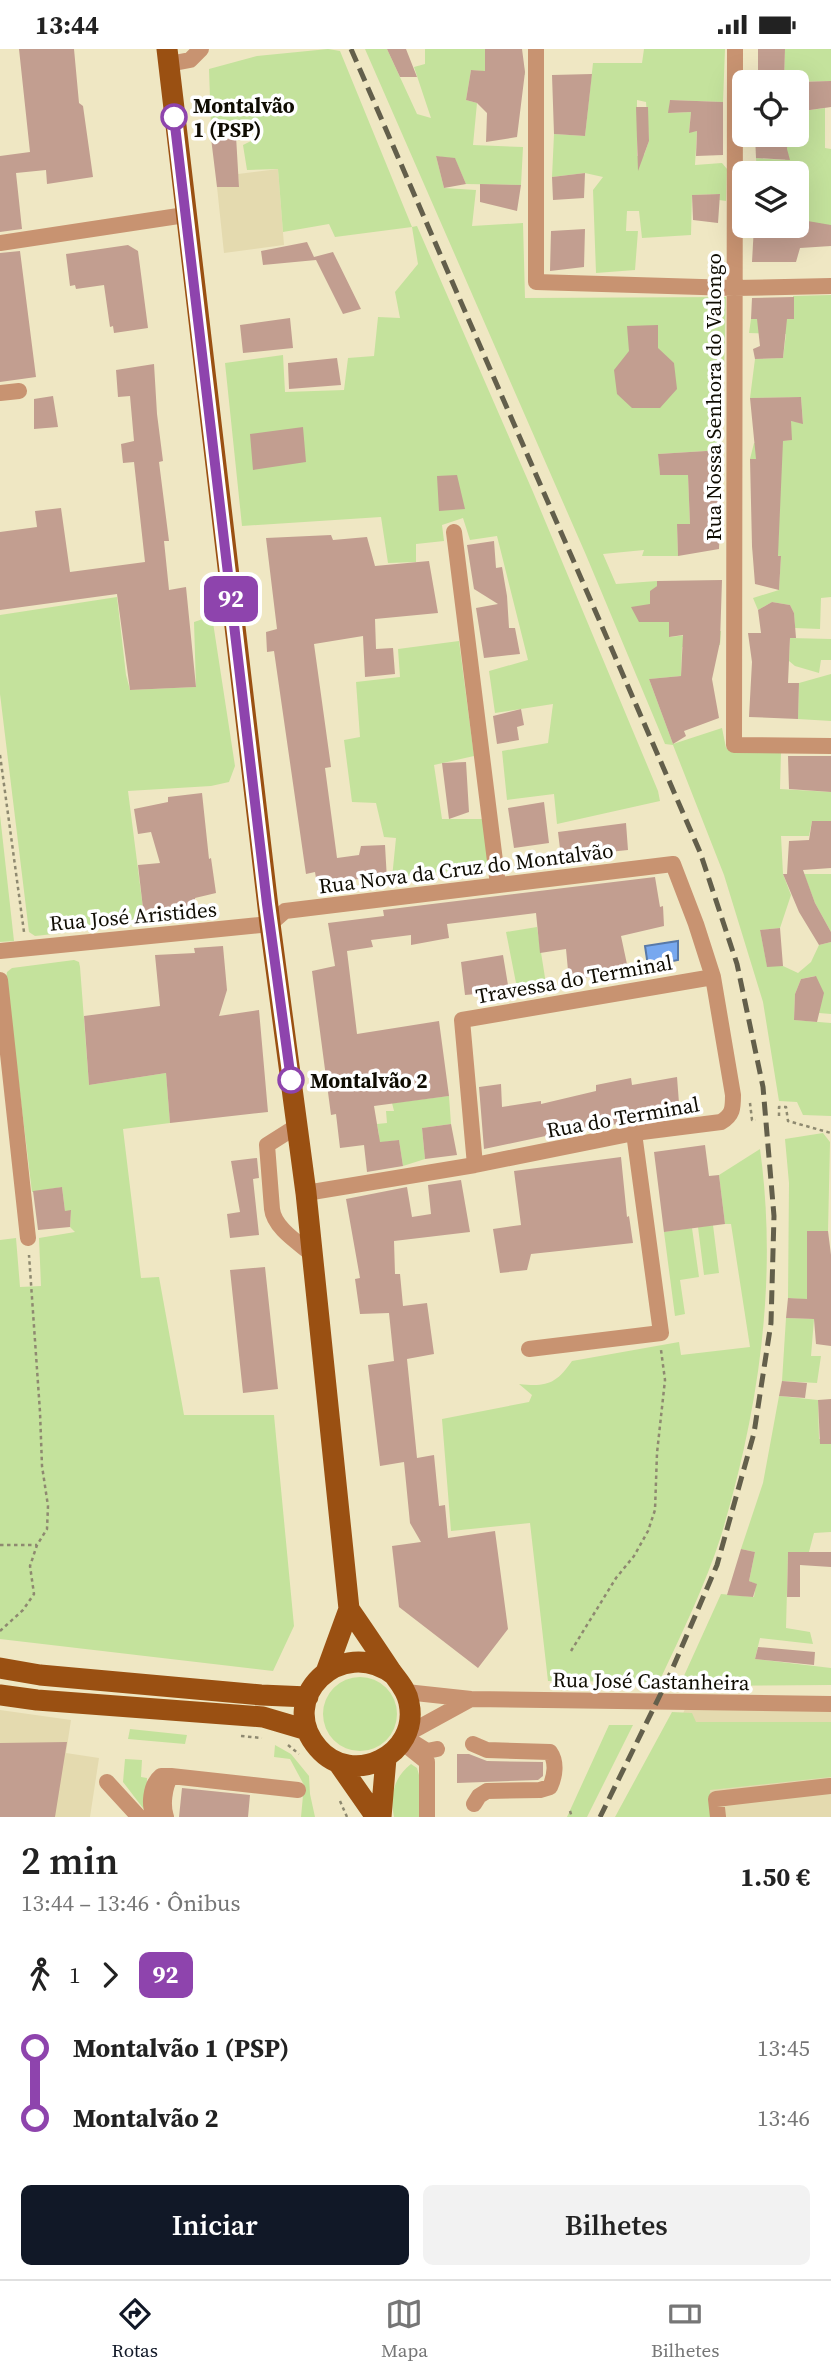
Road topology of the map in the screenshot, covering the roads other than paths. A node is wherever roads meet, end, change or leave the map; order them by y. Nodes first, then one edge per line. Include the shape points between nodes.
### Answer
1 (201, 49) edge
2 (536, 49) edge
3 (734, 49) edge
4 (168, 57) edge
5 (185, 215) junction
6 (0, 243) edge
7 (831, 286) edge
8 (734, 288) junction
9 (19, 391) dead end
10 (0, 393) edge
11 (454, 532) dead end
12 (831, 747) edge
13 (673, 864) joint
14 (498, 885) junction
15 (270, 924) junction
16 (0, 951) edge
17 (713, 977) junction
18 (0, 979) edge
19 (297, 1126) junction
20 (634, 1133) junction
21 (475, 1165) junction
22 (306, 1193) junction
23 (28, 1238) road end
24 (313, 1255) junction
25 (529, 1349) dead end
26 (349, 1609) junction
27 (0, 1668) edge
28 (326, 1672) junction
29 (400, 1684) junction
30 (0, 1695) edge
31 (308, 1697) junction
32 (471, 1699) junction
33 (831, 1704) edge
34 (307, 1730) junction
35 (404, 1738) junction
36 (472, 1744) dead end
37 (386, 1758) junction
38 (340, 1763) junction
39 (171, 1776) junction
40 (107, 1782) dead end
41 (830, 1786) edge
42 (298, 1790) dead end
43 (474, 1804) dead end
44 (139, 1817) edge
45 (156, 1817) edge
46 (166, 1817) edge
47 (379, 1817) edge
48 (427, 1817) edge
49 (718, 1817) edge

1 - 4 street via 190,60
2 - 8 street via 536,282
3 - 8 street, Rua Nossa Senhora do Valongo
4 - 5 main road
5 - 6 street
5 - 15 main road
7 - 8 street
8 - 12 street, Rua Nossa Senhora do Valongo via 734,745
9 - 10 street
11 - 14 street
13 - 14 street, Rua Nova da Cruz do Montalvão
13 - 17 street, Rua do Terminal
14 - 15 street, Rua Nova da Cruz do Montalvão via 285,911
15 - 16 street, Rua José Aristides
15 - 19 main road
17 - 20 street, Rua do Terminal via 733,1095 729,1117
17 - 21 street, Travessa do Terminal via 463,1020
18 - 23 street
19 - 22 main road
19 - 24 street via 267,1145 273,1218
20 - 21 street, Rua do Terminal
20 - 25 street via 661,1333
21 - 22 street, Rua do Terminal
22 - 24 main road
24 - 26 main road
26 - 28 main road
26 - 29 main road
27 - 31 main road
28 - 29 main road via 356,1661 376,1664
28 - 31 main road
29 - 32 street, Rua José Castanheira
29 - 35 main road via 410,1712
30 - 34 main road via 263,1717
31 - 34 main road
32 - 33 street, Rua José Castanheira
32 - 35 street, Rua José Castanheira
34 - 38 main road via 322,1753
35 - 37 main road
35 - 48 street via 432,1756 434,1787
36 - 43 street via 487,1751 550,1752 554,1758 550,1787 486,1791
37 - 38 main road via 360,1766
37 - 47 main road
38 - 47 main road
39 - 42 street
39 - 45 street via 161,1776 154,1783 151,1809
39 - 46 street
40 - 44 street
41 - 49 street via 716,1799

